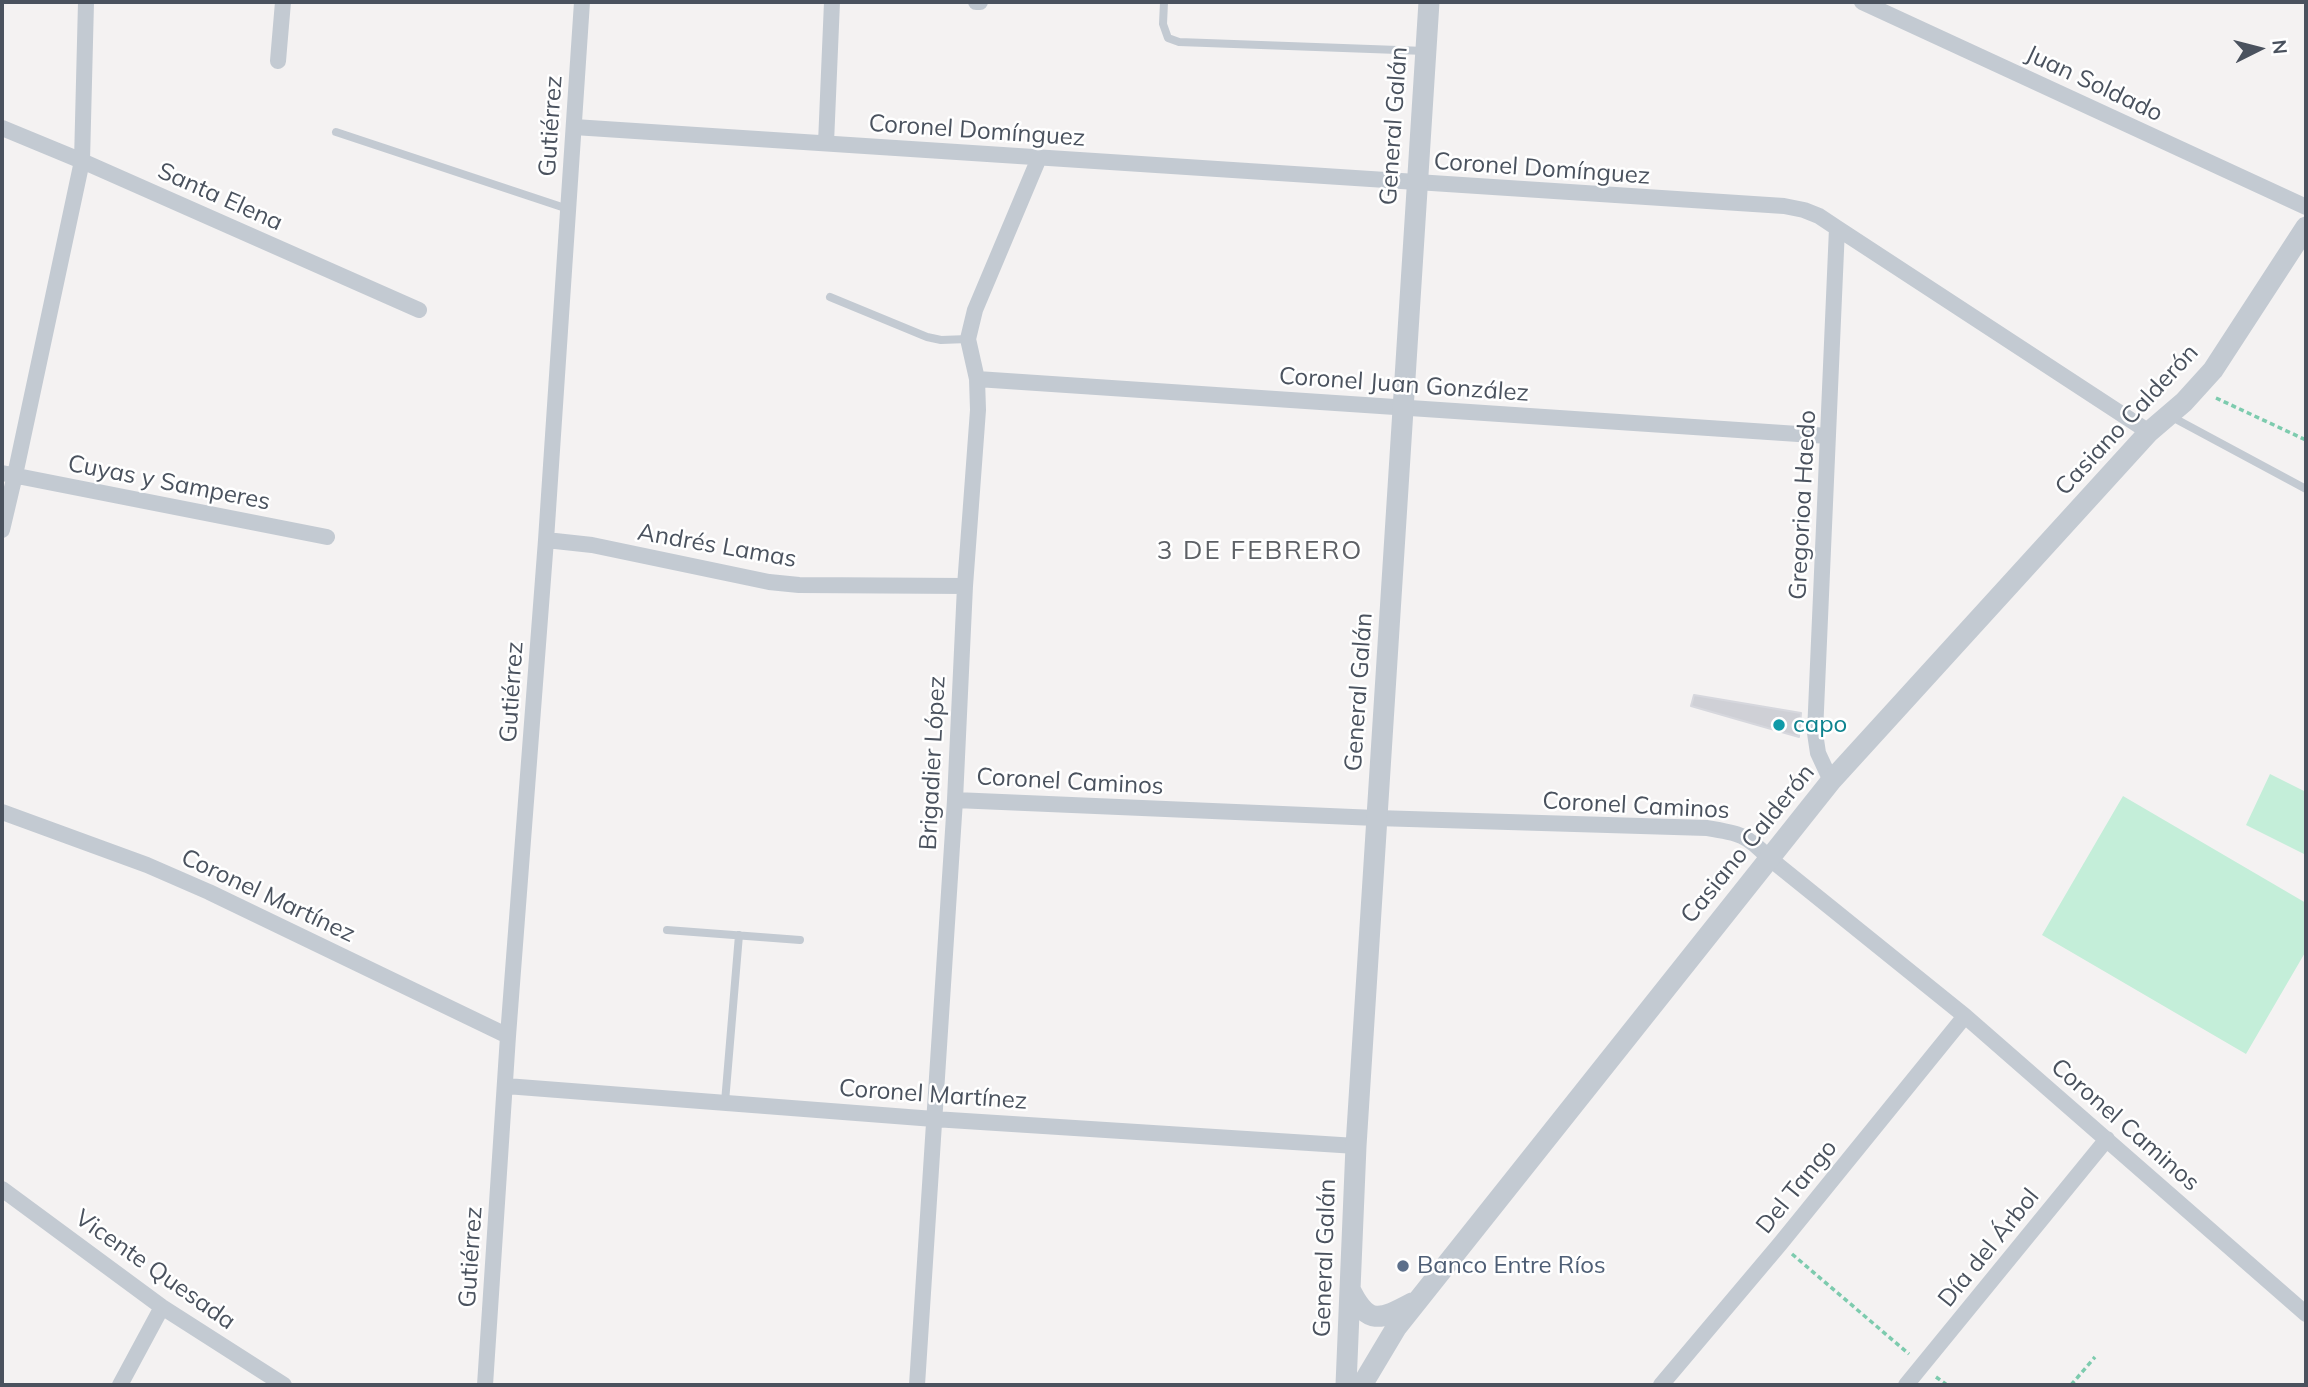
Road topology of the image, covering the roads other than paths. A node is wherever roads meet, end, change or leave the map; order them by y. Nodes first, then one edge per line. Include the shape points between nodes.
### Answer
1 (86, 2) edge
2 (283, 2) edge
3 (582, 2) edge
4 (832, 2) edge
5 (1164, 2) edge
6 (1429, 2) edge
7 (1862, 2) edge
8 (1425, 51) junction
9 (278, 61) dead end
10 (574, 127) junction
11 (2, 128) edge
12 (336, 132) dead end
13 (826, 143) junction
14 (1039, 158) junction
15 (82, 160) junction
16 (1416, 183) junction
17 (2306, 207) edge
18 (568, 209) junction
19 (1838, 228) junction
20 (2306, 228) edge
21 (830, 298) dead end
22 (419, 310) dead end
23 (968, 339) junction
24 (977, 379) junction
25 (1404, 408) junction
26 (2169, 415) junction
27 (2149, 432) junction
28 (1828, 436) junction
29 (8, 474) edge
30 (2306, 489) edge
31 (2, 530) edge
32 (327, 537) dead end
33 (546, 540) junction
34 (965, 586) junction
35 (1830, 781) junction
36 (955, 800) junction
37 (2, 812) edge
38 (1376, 818) junction
39 (1769, 858) junction
40 (667, 930) dead end
41 (739, 935) junction
42 (800, 940) dead end
43 (1965, 1016) junction
44 (508, 1036) junction
45 (506, 1086) junction
46 (725, 1102) junction
47 (934, 1119) junction
48 (2107, 1139) junction
49 (1356, 1146) junction
50 (2, 1189) edge
51 (1349, 1288) junction
52 (1416, 1301) junction
53 (162, 1307) junction
54 (2306, 1314) edge
55 (120, 1385) edge
56 (284, 1385) edge
57 (485, 1385) edge
58 (917, 1385) edge
59 (1346, 1385) edge
60 (1362, 1385) edge
61 (1661, 1385) edge
62 (1906, 1385) edge

1 - 15 street
2 - 9 street
3 - 10 street, Gutiérrez
4 - 13 street
5 - 8 lane via 1168,38 1179,42
6 - 8 street, General Galán
7 - 17 street, Juan Soldado
8 - 16 street, General Galán
10 - 13 street, Coronel Domínguez
10 - 18 street, Gutiérrez
11 - 15 street, Santa Elena
12 - 18 lane
13 - 14 street, Coronel Domínguez
14 - 16 street, Coronel Domínguez
14 - 23 street, Brigadier López via 975,310
15 - 22 street, Santa Elena
15 - 29 street
16 - 19 street, Coronel Domínguez via 1784,206 1819,216
16 - 25 street, General Galán
18 - 33 street, Gutiérrez
19 - 27 street, Coronel Domínguez
19 - 28 street, Gregorioa Haedo
20 - 26 street, Casiano Calderón via 2213,370
21 - 23 lane via 927,337
23 - 24 street, Brigadier López
24 - 25 street, Coronel Juan González
24 - 34 street, Brigadier López
25 - 28 street, Coronel Juan González
25 - 38 street, General Galán
26 - 27 street, Casiano Calderón
26 - 30 lane
27 - 35 street, Casiano Calderón
28 - 35 street, Gregorioa Haedo via 1815,733
29 - 31 street
29 - 32 street, Cuyas y Samperes
33 - 34 street, Andrés Lamas via 779,583
33 - 44 street, Gutiérrez
34 - 36 street, Brigadier López
35 - 39 street, Casiano Calderón
36 - 38 street, Coronel Caminos
36 - 47 street, Brigadier López
37 - 44 street, Coronel Martínez via 196,886
38 - 39 street, Coronel Caminos via 1707,828 1739,834
38 - 49 street, General Galán
39 - 43 street, Coronel Caminos
39 - 52 street, Casiano Calderón
40 - 41 lane
41 - 42 lane
41 - 46 lane
43 - 48 street, Coronel Caminos
43 - 61 street, Del Tango
44 - 45 street, Gutiérrez
45 - 46 street, Coronel Martínez
45 - 57 street, Gutiérrez
46 - 47 street, Coronel Martínez
47 - 49 street, Coronel Martínez
47 - 58 street, Brigadier López
48 - 54 street, Coronel Caminos
48 - 62 street, Día del Árbol
49 - 51 street, General Galán
50 - 53 street, Vicente Quesada
51 - 52 street via 1364,1313 1373,1318
51 - 59 street, General Galán
52 - 60 street, Casiano Calderón
53 - 55 street
53 - 56 street, Vicente Quesada

